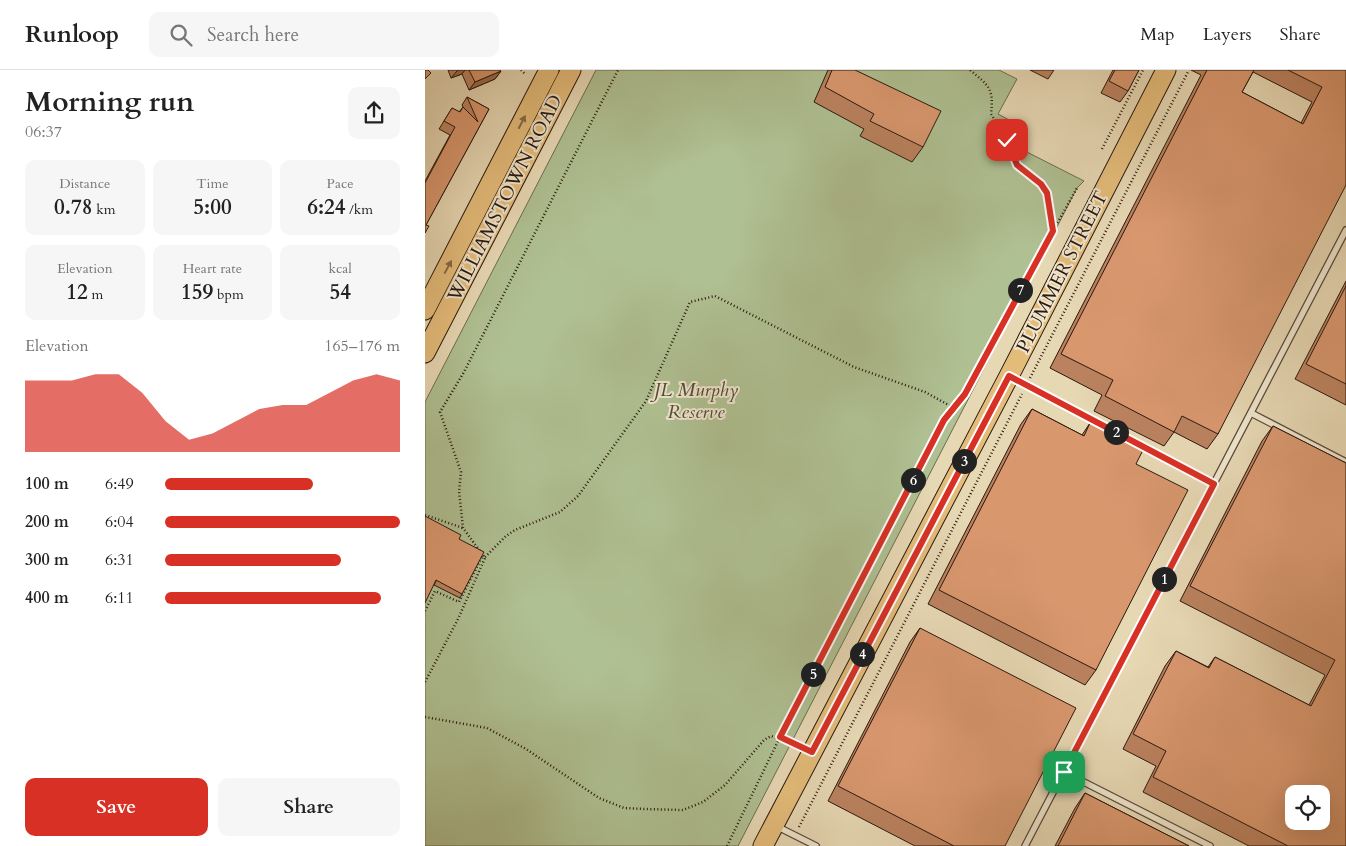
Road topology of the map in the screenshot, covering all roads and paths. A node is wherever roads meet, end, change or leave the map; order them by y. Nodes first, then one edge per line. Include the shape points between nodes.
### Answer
1 (521, 70) edge
2 (549, 70) edge
3 (571, 70) edge
4 (618, 70) edge
5 (970, 70) edge
6 (1143, 70) edge
7 (1165, 70) edge
8 (1189, 70) edge
9 (525, 74) dead end
10 (1102, 149) dead end
11 (1077, 188) dead end
12 (1346, 230) edge
13 (1053, 231) junction
14 (425, 310) edge
15 (425, 353) edge
16 (1009, 376) junction
17 (1026, 385) junction
18 (954, 408) junction
19 (1251, 413) junction
20 (1346, 462) edge
21 (1214, 484) junction
22 (425, 515) edge
23 (463, 528) junction
24 (484, 556) junction
25 (425, 611) edge
26 (425, 682) edge
27 (425, 717) edge
28 (780, 737) junction
29 (812, 752) junction
30 (832, 762) junction
31 (1064, 772) junction
32 (774, 825) junction
33 (794, 835) junction
34 (727, 846) edge
35 (763, 846) edge
36 (816, 846) edge
37 (1025, 846) edge
38 (1210, 846) edge

1 - 9 path
14 -> 2 main road, WILLIAMSTOWN ROAD
3 - 15 main road, WILLIAMSTOWN ROAD
4 - 23 path via 464,372 440,412 461,472 459,501
5 - 13 path via 989,89 994,103 991,114 1011,146 1017,165 1045,189
6 - 10 path
7 - 16 main road, PLUMMER STREET
8 - 17 path
11 - 13 path
12 - 19 lane
13 - 18 path via 965,394
16 - 17 lane
16 - 29 main road, PLUMMER STREET
17 - 21 lane
17 - 30 path
18 - 24 path via 925,392 854,367 715,296 690,302 646,401 578,496 560,512 515,530
18 - 28 path via 944,420
19 - 20 lane
19 - 21 lane
21 - 31 lane
22 - 23 path
23 - 24 path
24 - 25 path via 459,602 435,591
24 - 26 path via 458,619
27 - 28 path via 487,728 526,749 599,798 625,808 645,810 683,810 703,802 725,785 764,740 771,736
28 - 29 path
28 - 34 path
29 - 30 path
29 - 32 main road, PLUMMER STREET
30 - 33 path
31 - 37 lane
31 - 38 lane
32 - 33 lane
32 - 35 main road, PLUMMER STREET
33 - 36 lane

